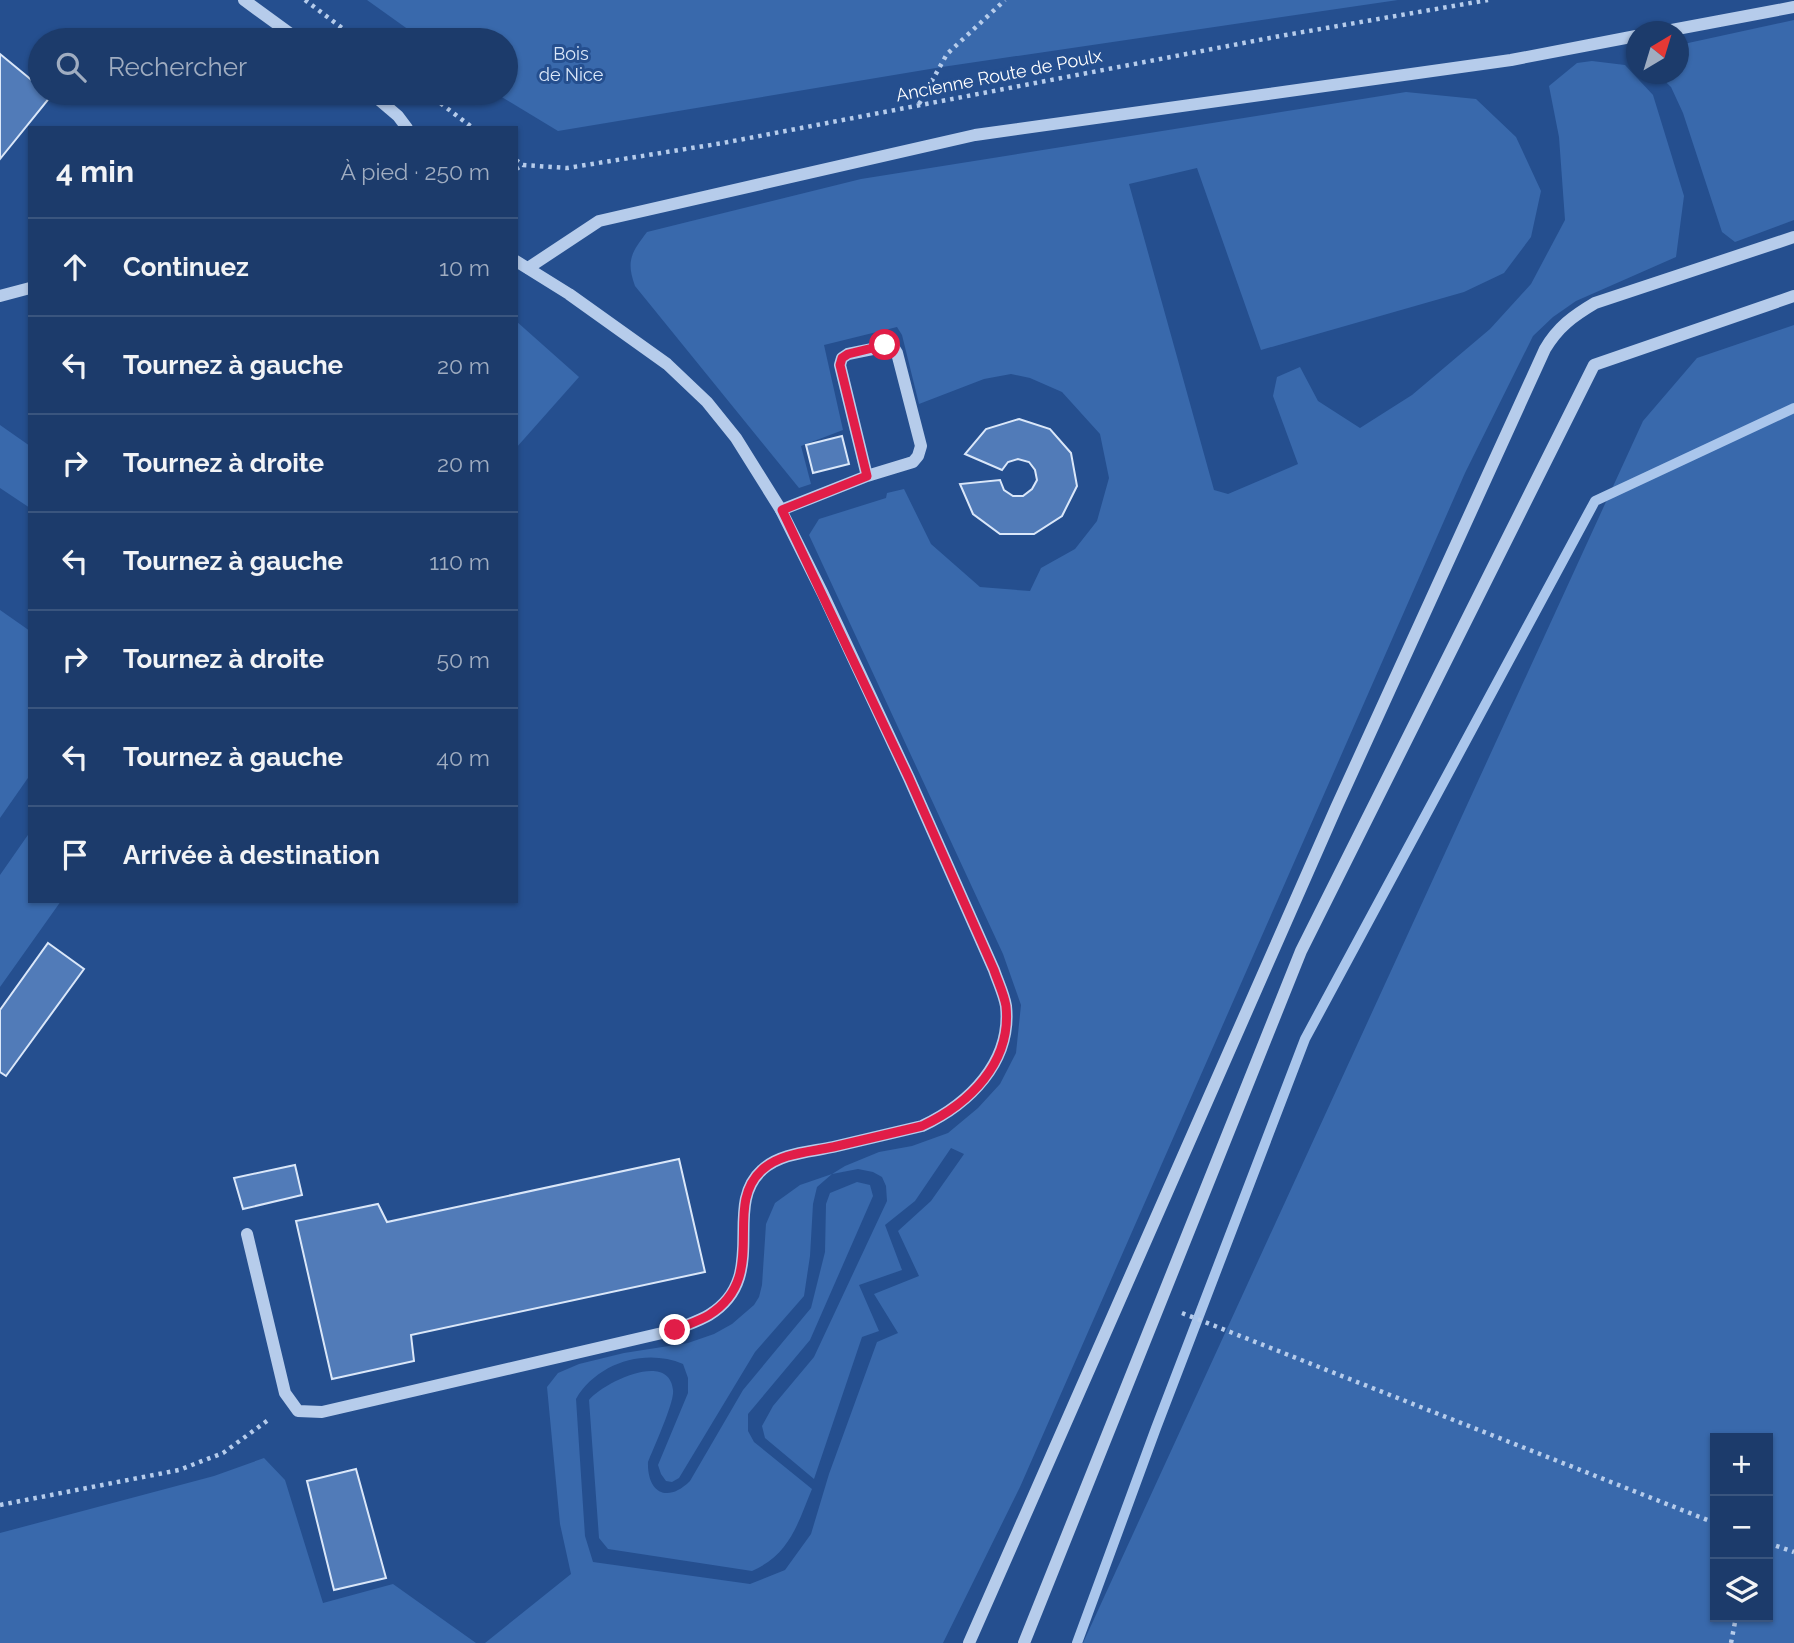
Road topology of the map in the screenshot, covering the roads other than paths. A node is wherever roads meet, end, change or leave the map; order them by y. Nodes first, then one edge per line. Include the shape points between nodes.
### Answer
1 (244, 0) edge
2 (1794, 7) edge
3 (1689, 27) edge
4 (282, 28) edge
5 (1626, 38) edge
6 (385, 105) edge
7 (406, 126) edge
8 (1794, 237) edge
9 (518, 262) edge
10 (528, 268) junction
11 (28, 289) edge
12 (0, 296) edge
13 (1794, 296) edge
14 (867, 476) junction
15 (782, 510) junction
16 (247, 1234) dead end
17 (969, 1643) edge
18 (1024, 1643) edge

1 - 4 street
2 - 3 street
5 - 10 street via 1511,60 975,135 599,221
6 - 7 street
8 - 17 street via 1595,303 1555,332 1336,808
9 - 10 street
10 - 15 street via 667,364 707,402
11 - 12 street
13 - 18 street via 1594,365 1301,951
14 - 14 street via 840,365 848,354 892,345 921,446 913,462
14 - 15 street
15 - 16 street via 909,778 1006,1003 1004,1041 976,1090 922,1126 784,1157 762,1170 751,1186 744,1211 739,1282 710,1314 675,1330 322,1412 298,1411 285,1393

